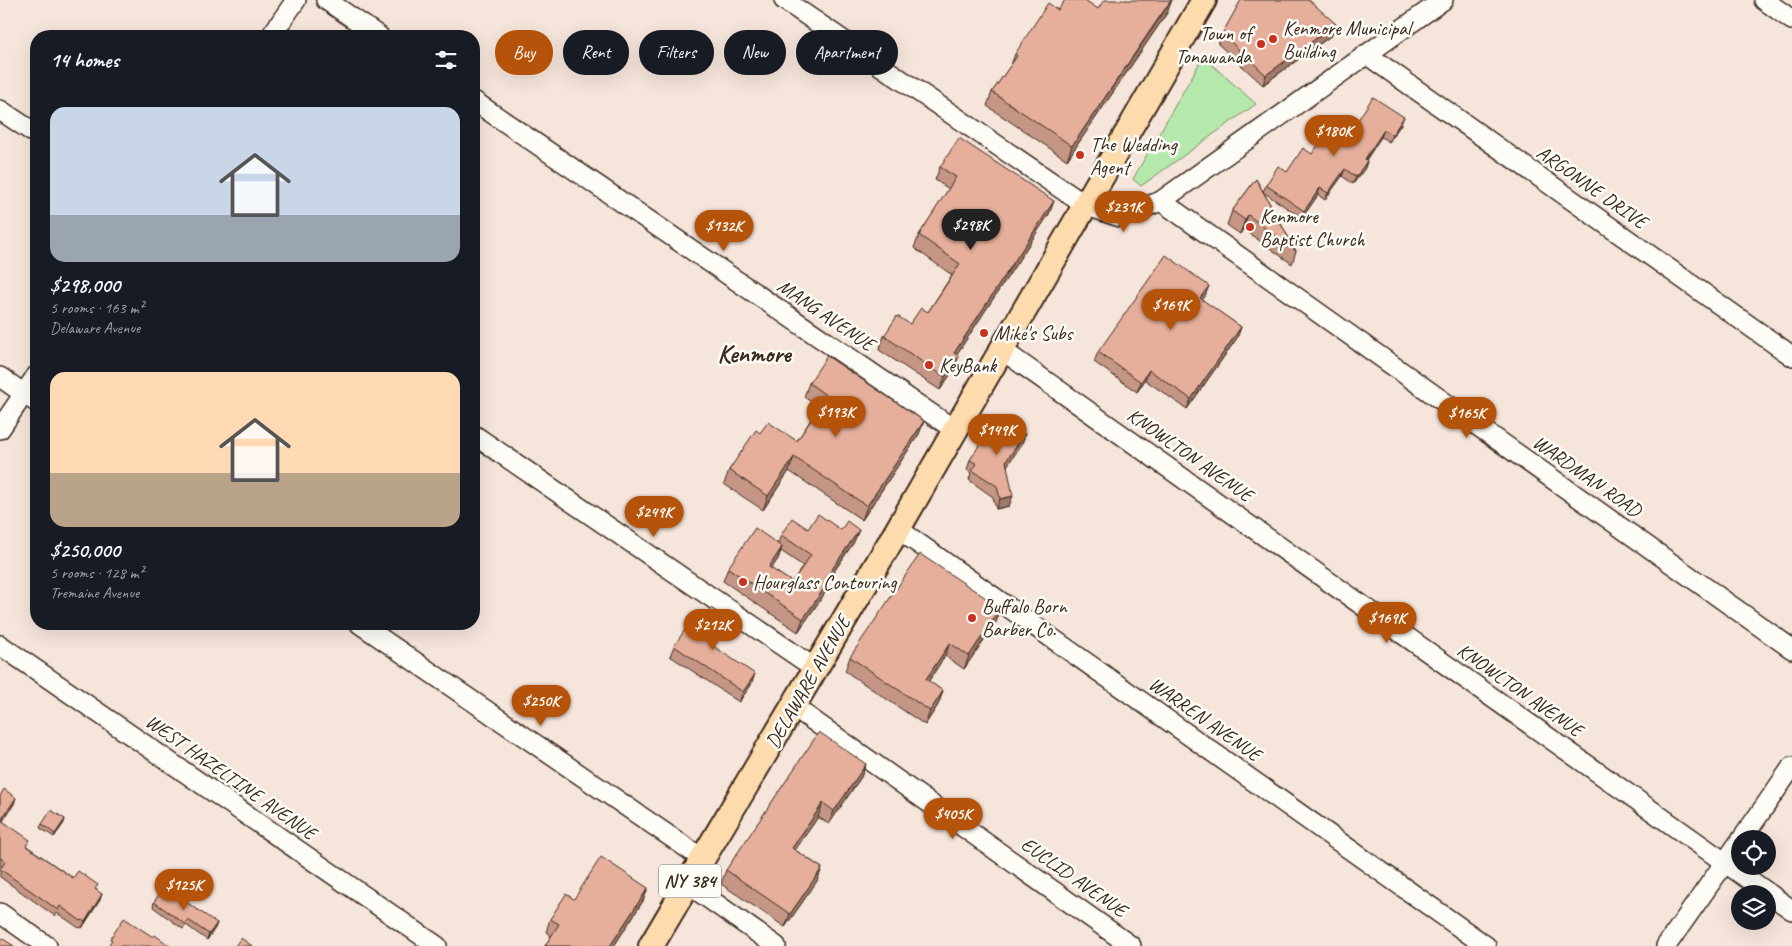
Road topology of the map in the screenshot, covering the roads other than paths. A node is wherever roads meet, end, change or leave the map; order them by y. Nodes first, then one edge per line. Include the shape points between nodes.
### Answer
1 (296, 0) edge
2 (326, 0) edge
3 (784, 0) edge
4 (1443, 0) edge
5 (1764, 0) edge
6 (1198, 2) edge
7 (1792, 20) edge
8 (275, 30) edge
9 (370, 30) edge
10 (1366, 54) junction
11 (480, 105) edge
12 (0, 110) edge
13 (30, 130) edge
14 (1161, 201) junction
15 (1085, 205) junction
16 (1002, 350) junction
17 (1792, 356) edge
18 (0, 377) edge
19 (30, 398) edge
20 (0, 429) edge
21 (955, 430) junction
22 (480, 439) edge
23 (898, 529) junction
24 (369, 630) edge
25 (0, 645) edge
26 (1792, 649) edge
27 (816, 669) junction
28 (794, 707) junction
29 (1792, 767) edge
30 (1748, 830) edge
31 (1731, 854) edge
32 (703, 859) junction
33 (1725, 863) junction
34 (688, 884) junction
35 (1792, 910) edge
36 (0, 913) edge
37 (48, 946) edge
38 (437, 946) edge
39 (651, 946) edge
40 (776, 946) edge
41 (1131, 946) edge
42 (1486, 946) edge
43 (1666, 946) edge

1 - 8 street
2 - 9 street
3 - 15 street
4 - 10 street
5 - 7 street
6 - 15 main road, DELAWARE AVENUE / NY 384
10 - 14 street
10 - 17 street, ARGONNE DRIVE
11 - 21 street, MANG AVENUE
12 - 13 street
14 - 15 street via 1120,217
14 - 26 street, WARDMAN ROAD
15 - 16 main road, DELAWARE AVENUE / NY 384
16 - 21 main road, DELAWARE AVENUE / NY 384
16 - 33 street, KNOWLTON AVENUE
18 - 19 street
19 - 20 street
21 - 23 main road, DELAWARE AVENUE / NY 384
22 - 27 street
23 - 27 main road, DELAWARE AVENUE / NY 384
23 - 42 street, WARREN AVENUE
24 - 32 street
25 - 38 street, WEST HAZELTINE AVENUE
27 - 28 main road, DELAWARE AVENUE / NY 384
28 - 32 main road, DELAWARE AVENUE / NY 384
28 - 41 street, EUCLID AVENUE
29 - 30 street
31 - 33 street
32 - 34 main road, DELAWARE AVENUE / NY 384
33 - 35 street, KNOWLTON AVENUE
33 - 43 street
34 - 39 main road, DELAWARE AVENUE / NY 384
34 - 40 street
36 - 37 street

